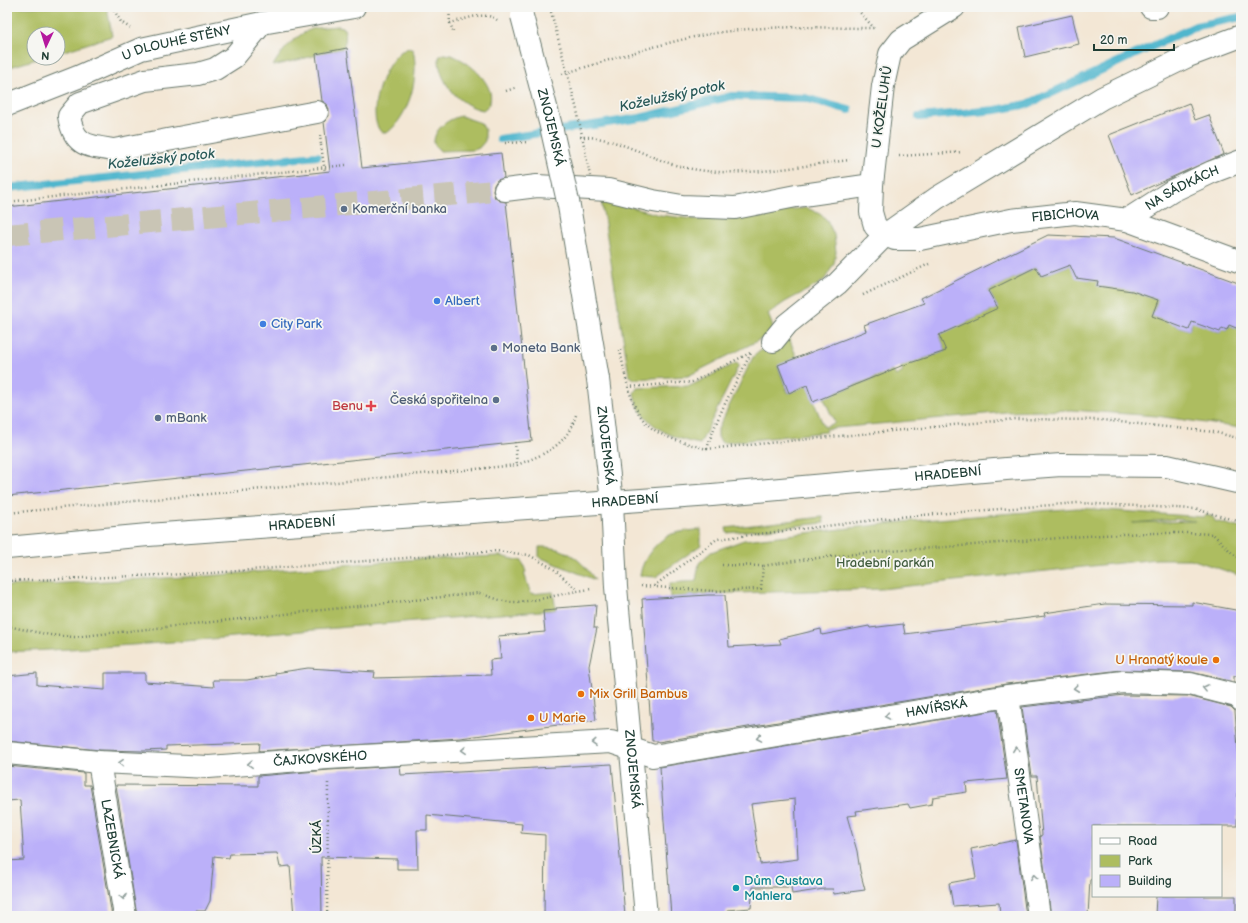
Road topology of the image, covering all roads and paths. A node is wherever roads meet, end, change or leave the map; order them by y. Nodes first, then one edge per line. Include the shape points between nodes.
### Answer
1 (112, 7) edge
2 (354, 7) edge
3 (449, 7) edge
4 (855, 7) edge
5 (954, 7) edge
6 (1151, 7) edge
7 (1157, 7) edge
8 (521, 12) edge
9 (262, 23) junction
10 (450, 23) junction
11 (500, 23) dead end
12 (874, 28) junction
13 (136, 30) dead end
14 (454, 34) dead end
15 (1241, 36) edge
16 (890, 54) junction
17 (559, 75) dead end
18 (521, 86) dead end
19 (506, 91) dead end
20 (7, 105) edge
21 (317, 112) dead end
22 (573, 138) dead end
23 (536, 141) dead end
24 (505, 143) dead end
25 (321, 145) dead end
26 (963, 152) dead end
27 (875, 157) junction
28 (1241, 161) edge
29 (346, 165) dead end
30 (325, 172) dead end
31 (872, 186) junction
32 (505, 190) tunnel mouth
33 (7, 202) edge
34 (1127, 220) junction
35 (885, 235) junction
36 (1241, 262) edge
37 (931, 263) dead end
38 (856, 298) dead end
39 (773, 341) dead end
40 (625, 375) dead end
41 (628, 386) junction
42 (577, 408) dead end
43 (1241, 439) edge
44 (515, 442) dead end
45 (707, 449) junction
46 (517, 464) junction
47 (1241, 483) edge
48 (612, 502) junction
49 (7, 513) edge
50 (1241, 522) edge
51 (7, 548) edge
52 (1241, 559) edge
53 (722, 566) dead end
54 (763, 566) junction
55 (7, 581) edge
56 (639, 586) dead end
57 (654, 586) junction
58 (595, 589) dead end
59 (578, 590) junction
60 (7, 626) edge
61 (1008, 696) junction
62 (1241, 700) edge
63 (631, 750) junction
64 (7, 753) edge
65 (328, 758) junction
66 (99, 762) junction
67 (125, 916) edge
68 (327, 916) edge
69 (646, 916) edge
70 (1039, 916) edge

1 - 13 path via 121,22
2 - 9 street, U DLOUHÉ STĚNY
3 - 10 path
4 - 12 path
5 - 16 street, U KOŽELUHŮ via 900,40
6 - 7 street
8 - 48 street, ZNOJEMSKÁ, bridge via 551,126 568,206 598,379
9 - 20 street, U DLOUHÉ STĚNY via 141,50
9 - 21 street via 234,57 215,69 198,74 145,80 80,103 69,116 71,128 78,140 91,146 114,150
10 - 11 path via 482,15 491,16
10 - 14 path
12 - 16 path
12 - 17 path via 732,30 688,38
15 - 35 street via 1188,56 1102,98 937,198
16 - 27 street, U KOŽELUHŮ
18 - 19 path
22 - 27 path via 601,138 686,168 734,173
23 - 24 path
25 - 30 path, bridge
26 - 27 path
27 - 31 street, U KOŽELUHŮ
28 - 34 street, NA SÁDKÁCH via 1172,191
29 - 33 path
31 - 32 street via 796,196 735,208 682,206 602,189 537,186
31 - 35 street, U KOŽELUHŮ via 871,212 875,226
34 - 35 street, FIBICHOVA via 1075,212 1011,220 920,239 895,239
34 - 36 street, FIBICHOVA
35 - 39 street via 837,284 787,324
37 - 38 path
40 - 41 path
41 - 45 path via 634,407 641,419 654,431 670,440
41 - 45 path via 692,382 753,351 727,400
42 - 46 path via 572,428 565,438 545,453
43 - 45 path via 1214,432 1101,420 1015,419
44 - 46 path
46 - 49 path
47 - 48 street, HRADEBNÍ via 1167,466 1061,465 712,496
48 - 51 street, HRADEBNÍ via 156,534
48 - 63 street, ZNOJEMSKÁ via 616,587
50 - 57 path via 1195,509 1078,503 909,516 717,539
52 - 54 path via 1213,534 1174,532 814,557
53 - 54 path
54 - 57 path via 761,589 714,591
55 - 59 path via 210,573 496,551 529,555 554,569
56 - 57 path
58 - 59 path
59 - 60 path via 555,597 511,602 479,593 74,637
62 -> 61 street, HAVÍŘSKÁ via 1237,696 1190,684 1123,682
61 -> 63 street, HAVÍŘSKÁ via 653,756
70 -> 61 street, SMETANOVA
63 -> 65 street, ČAJKOVSKÉHO via 611,742
63 - 69 street, ZNOJEMSKÁ
64 - 66 street, ČAJKOVSKÉHO
65 -> 66 street, ČAJKOVSKÉHO via 209,767
65 - 68 path, ÚZKÁ
66 -> 67 street, LAZEBNICKÁ

